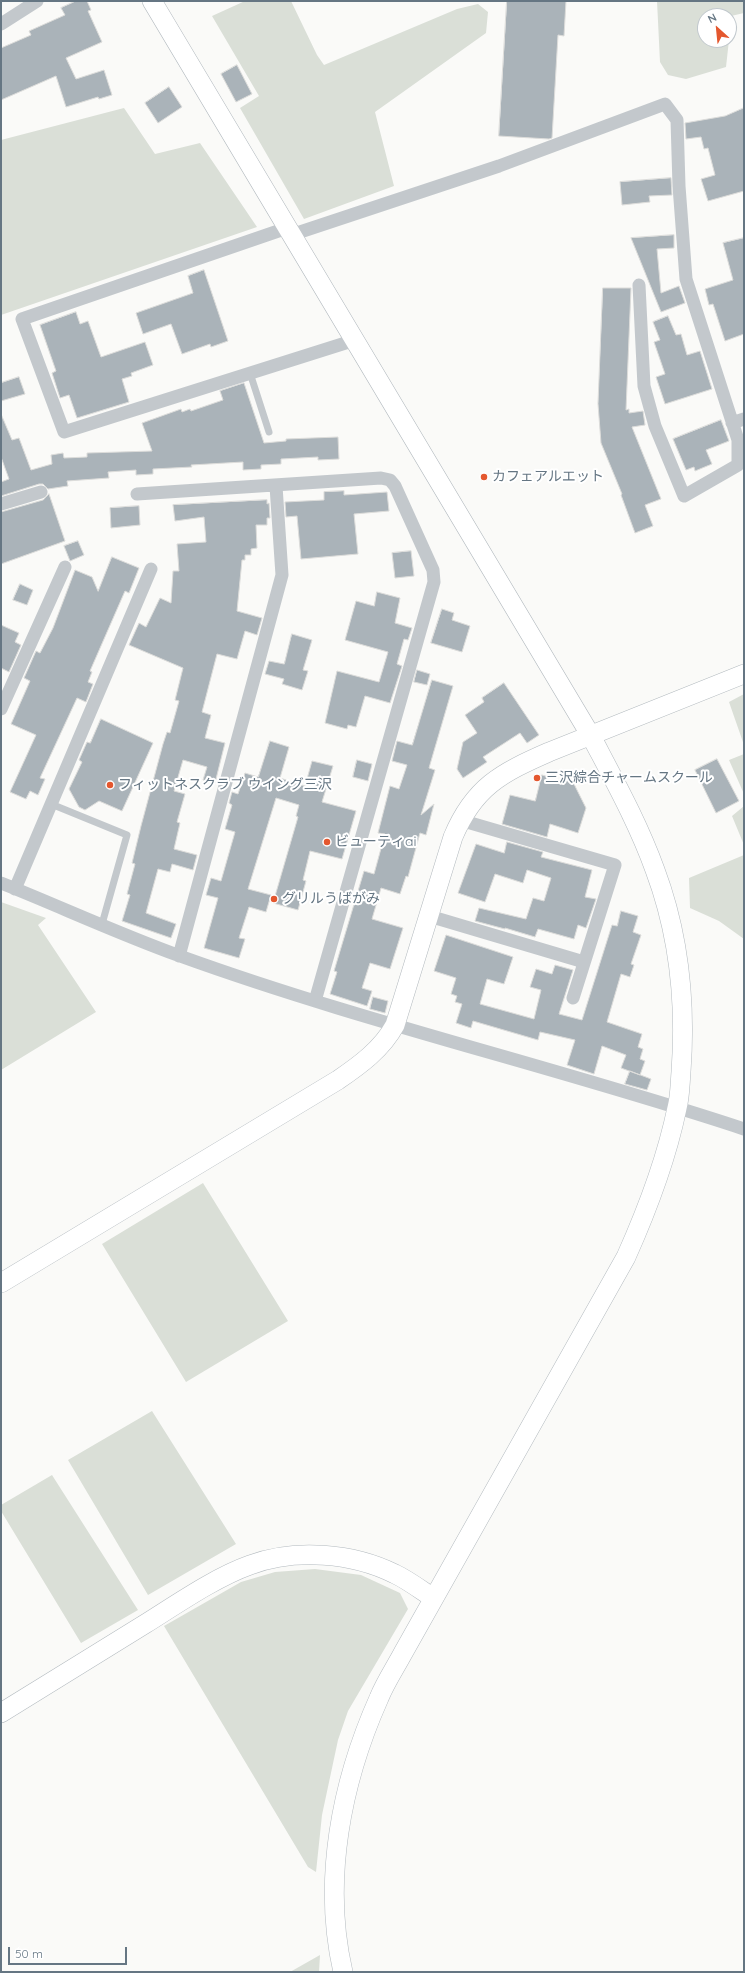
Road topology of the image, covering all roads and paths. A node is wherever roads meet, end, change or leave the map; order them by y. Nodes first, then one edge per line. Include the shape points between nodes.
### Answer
1 (37, 1) edge
2 (152, 1) edge
3 (1, 24) edge
4 (289, 231) junction
5 (639, 285) dead end
6 (355, 340) junction
7 (250, 373) junction
8 (738, 421) edge
9 (269, 432) dead end
10 (276, 486) junction
11 (41, 492) dead end
12 (138, 494) dead end
13 (1, 504) edge
14 (65, 567) dead end
15 (151, 568) dead end
16 (744, 674) edge
17 (1, 709) edge
18 (591, 736) junction
19 (51, 804) junction
20 (460, 820) junction
21 (1, 883) edge
22 (15, 889) junction
23 (429, 916) junction
24 (102, 924) junction
25 (179, 956) junction
26 (584, 962) junction
27 (573, 998) dead end
28 (315, 1001) junction
29 (395, 1025) junction
30 (678, 1107) junction
31 (744, 1129) edge
32 (1, 1283) edge
33 (433, 1598) junction
34 (1, 1713) edge
35 (343, 1972) edge

1 - 3 street
2 - 4 street
4 - 6 street
4 - 7 street via 22,318 64,432
4 - 8 street via 499,166 665,104 677,120 686,279
5 - 8 street via 644,386 654,426 684,496 738,465
6 - 7 street
6 - 18 street
7 - 9 lane
10 - 12 street
10 - 25 street via 282,575
10 - 28 street via 381,478 390,480 433,570 434,582
11 - 13 street
14 - 17 street
15 - 19 street
16 - 18 street
18 - 20 street via 518,766 498,778 470,804
18 - 30 street via 638,828 667,907 676,946 681,989 683,1043
19 - 22 street
19 - 24 lane via 127,835
20 - 23 street
20 - 26 street via 615,865
21 - 22 street
22 - 24 street
23 - 26 street
23 - 29 street
24 - 25 street
25 - 28 street
26 - 27 street
28 - 29 street
29 - 30 street
29 - 32 street via 388,1038 359,1066 338,1080
30 - 31 street
30 - 33 street via 649,1207 626,1257
33 - 34 street via 395,1574 369,1564 337,1557 280,1557 250,1564 222,1578
33 - 35 street via 379,1698 350,1778 337,1848 334,1891

